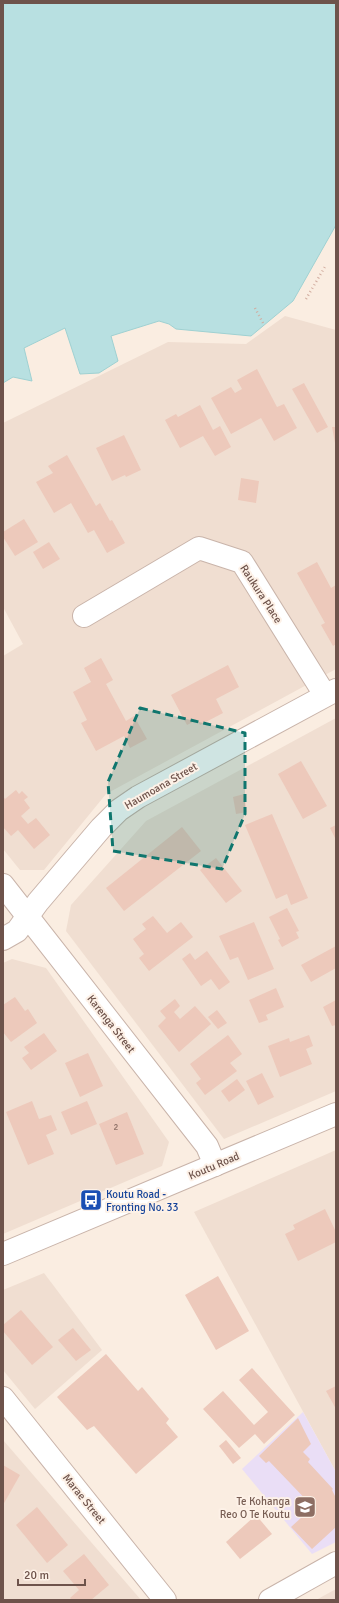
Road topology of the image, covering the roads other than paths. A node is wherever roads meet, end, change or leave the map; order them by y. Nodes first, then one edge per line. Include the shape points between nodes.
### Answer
1 (84, 616) dead end
2 (331, 693) edge
3 (3, 885) edge
4 (28, 916) junction
5 (3, 939) edge
6 (336, 1114) edge
7 (215, 1165) junction
8 (3, 1254) edge
9 (3, 1398) edge
10 (336, 1563) edge
11 (165, 1600) edge
12 (270, 1600) edge

1 - 2 street, Raukura Place via 199,548 206,550 242,562
2 - 4 street, Haumoana Street via 138,797 119,810 91,839
3 - 4 street, Karenga Street
4 - 5 street, Haumoana Street via 17,931
4 - 7 street, Karenga Street via 207,1146
6 - 7 street, Koutu Road
7 - 8 street, Koutu Road
9 - 11 street, Marae Street
10 - 12 street

